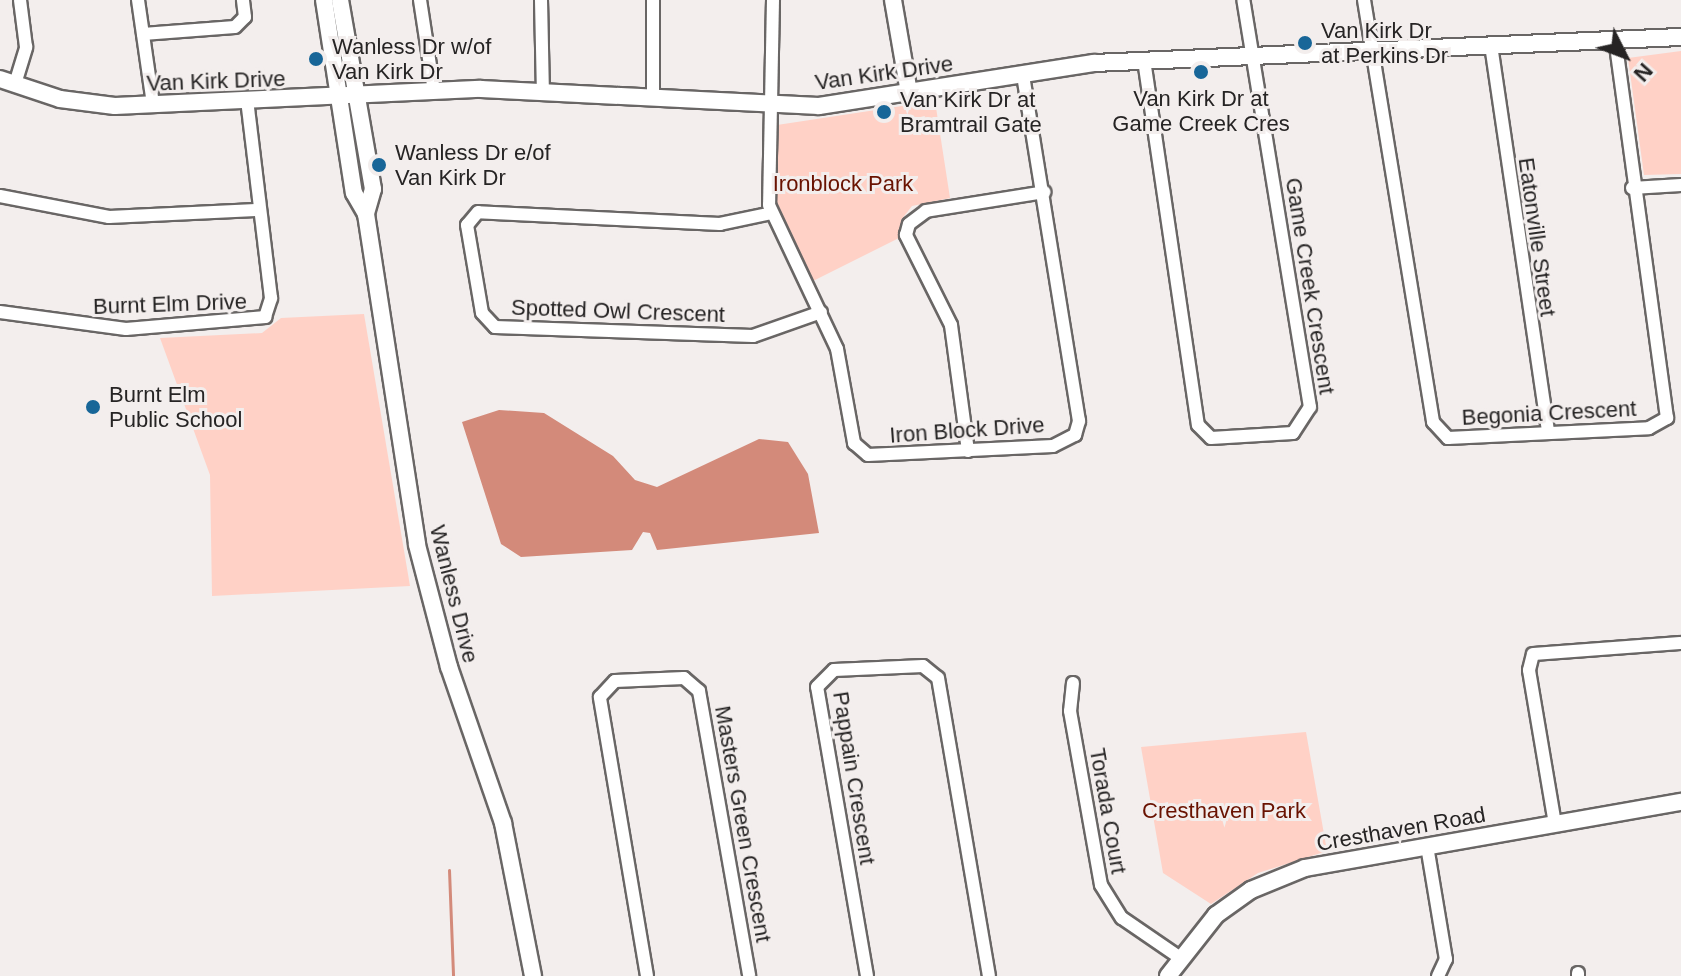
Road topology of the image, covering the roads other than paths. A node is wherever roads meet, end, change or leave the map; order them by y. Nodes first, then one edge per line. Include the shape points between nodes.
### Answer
1 (20, 0) edge
2 (138, 0) edge
3 (243, 0) edge
4 (324, 0) edge
5 (340, 0) edge
6 (420, 0) edge
7 (541, 0) edge
8 (653, 0) edge
9 (773, 0) edge
10 (893, 0) edge
11 (1243, 0) edge
12 (1364, 0) edge
13 (143, 34) junction
14 (1681, 37) edge
15 (1615, 40) junction
16 (1491, 45) junction
17 (1372, 49) junction
18 (1252, 54) junction
19 (1144, 60) junction
20 (1023, 74) junction
21 (8, 82) edge
22 (434, 92) junction
23 (543, 92) junction
24 (909, 93) junction
25 (358, 97) junction
26 (338, 98) junction
27 (653, 98) junction
28 (247, 101) junction
29 (153, 104) junction
30 (770, 105) junction
31 (1681, 185) edge
32 (1632, 188) junction
33 (1044, 192) junction
34 (0, 196) edge
35 (256, 210) junction
36 (772, 213) junction
37 (366, 214) junction
38 (0, 312) edge
39 (821, 312) junction
40 (1548, 433) junction
41 (968, 451) junction
42 (1681, 643) edge
43 (1073, 683) dead end
44 (1681, 802) edge
45 (1555, 824) junction
46 (1427, 846) junction
47 (1179, 957) junction
48 (533, 976) edge
49 (647, 976) edge
50 (749, 976) edge
51 (867, 976) edge
52 (989, 976) edge
53 (1168, 976) edge
54 (1438, 976) edge

1 - 21 street via 26,47
2 - 13 street
3 - 13 street via 245,17 235,27
4 - 26 street, Wanless Drive
5 - 25 street, Wanless Drive
6 - 22 street
7 - 23 street
8 - 27 street
9 - 30 street, Iron Block Drive
10 - 24 street
11 - 18 street
12 - 17 street, Begonia Crescent
13 - 29 street
14 - 15 street, Van Kirk Drive
15 - 16 street, Van Kirk Drive
15 - 32 street, Begonia Crescent
16 - 17 street, Van Kirk Drive
16 - 40 street, Eatonville Street
17 - 18 street, Van Kirk Drive
17 - 40 street, Begonia Crescent via 1435,427 1448,438
18 - 19 street, Van Kirk Drive
18 - 19 street, Game Creek Crescent via 1310,407 1293,433 1211,438 1198,425
19 - 20 street, Van Kirk Drive
20 - 24 street, Van Kirk Drive
20 - 33 street, Iron Block Drive
21 - 29 street, Van Kirk Drive via 83,104
22 - 23 street, Van Kirk Drive
22 - 25 street, Van Kirk Drive
23 - 27 street, Van Kirk Drive
24 - 30 street, Van Kirk Drive via 840,105
25 - 26 street, Van Kirk Drive
25 - 37 street, Wanless Drive via 373,189
26 - 28 street, Van Kirk Drive
26 - 37 street, Wanless Drive via 354,193
27 - 30 street, Van Kirk Drive
28 - 29 street, Van Kirk Drive
28 - 35 street, Burnt Elm Drive
30 - 36 street, Iron Block Drive via 766,177
31 - 32 street
32 - 40 street, Begonia Crescent via 1667,418 1649,428
33 - 41 street, Iron Block Drive via 1079,421 1075,435 1053,446
33 - 41 street via 926,211 909,224 906,235 951,325
34 - 35 street via 109,217
35 - 38 street, Burnt Elm Drive via 271,304 262,320 113,329
36 - 39 street, Iron Block Drive
36 - 39 street, Spotted Owl Crescent via 720,224 478,212 468,230 482,313 500,327 753,336 774,334
37 - 48 street, Wanless Drive via 417,545 449,667 506,835
39 - 41 street, Iron Block Drive via 842,365 858,448 875,456
42 - 45 street via 1533,654 1529,670
43 - 47 street, Torada Court via 1070,711 1101,885 1122,918
44 - 45 street, Cresthaven Road
45 - 46 street, Cresthaven Road
46 - 47 street, Cresthaven Road via 1305,868 1266,883 1216,915
46 - 54 street via 1446,959
47 - 53 street, Cresthaven Road
49 - 50 street, Masters Green Crescent via 600,697 615,681 684,678 699,691
51 - 52 street, Pappain Crescent via 817,687 834,670 923,666 938,678

